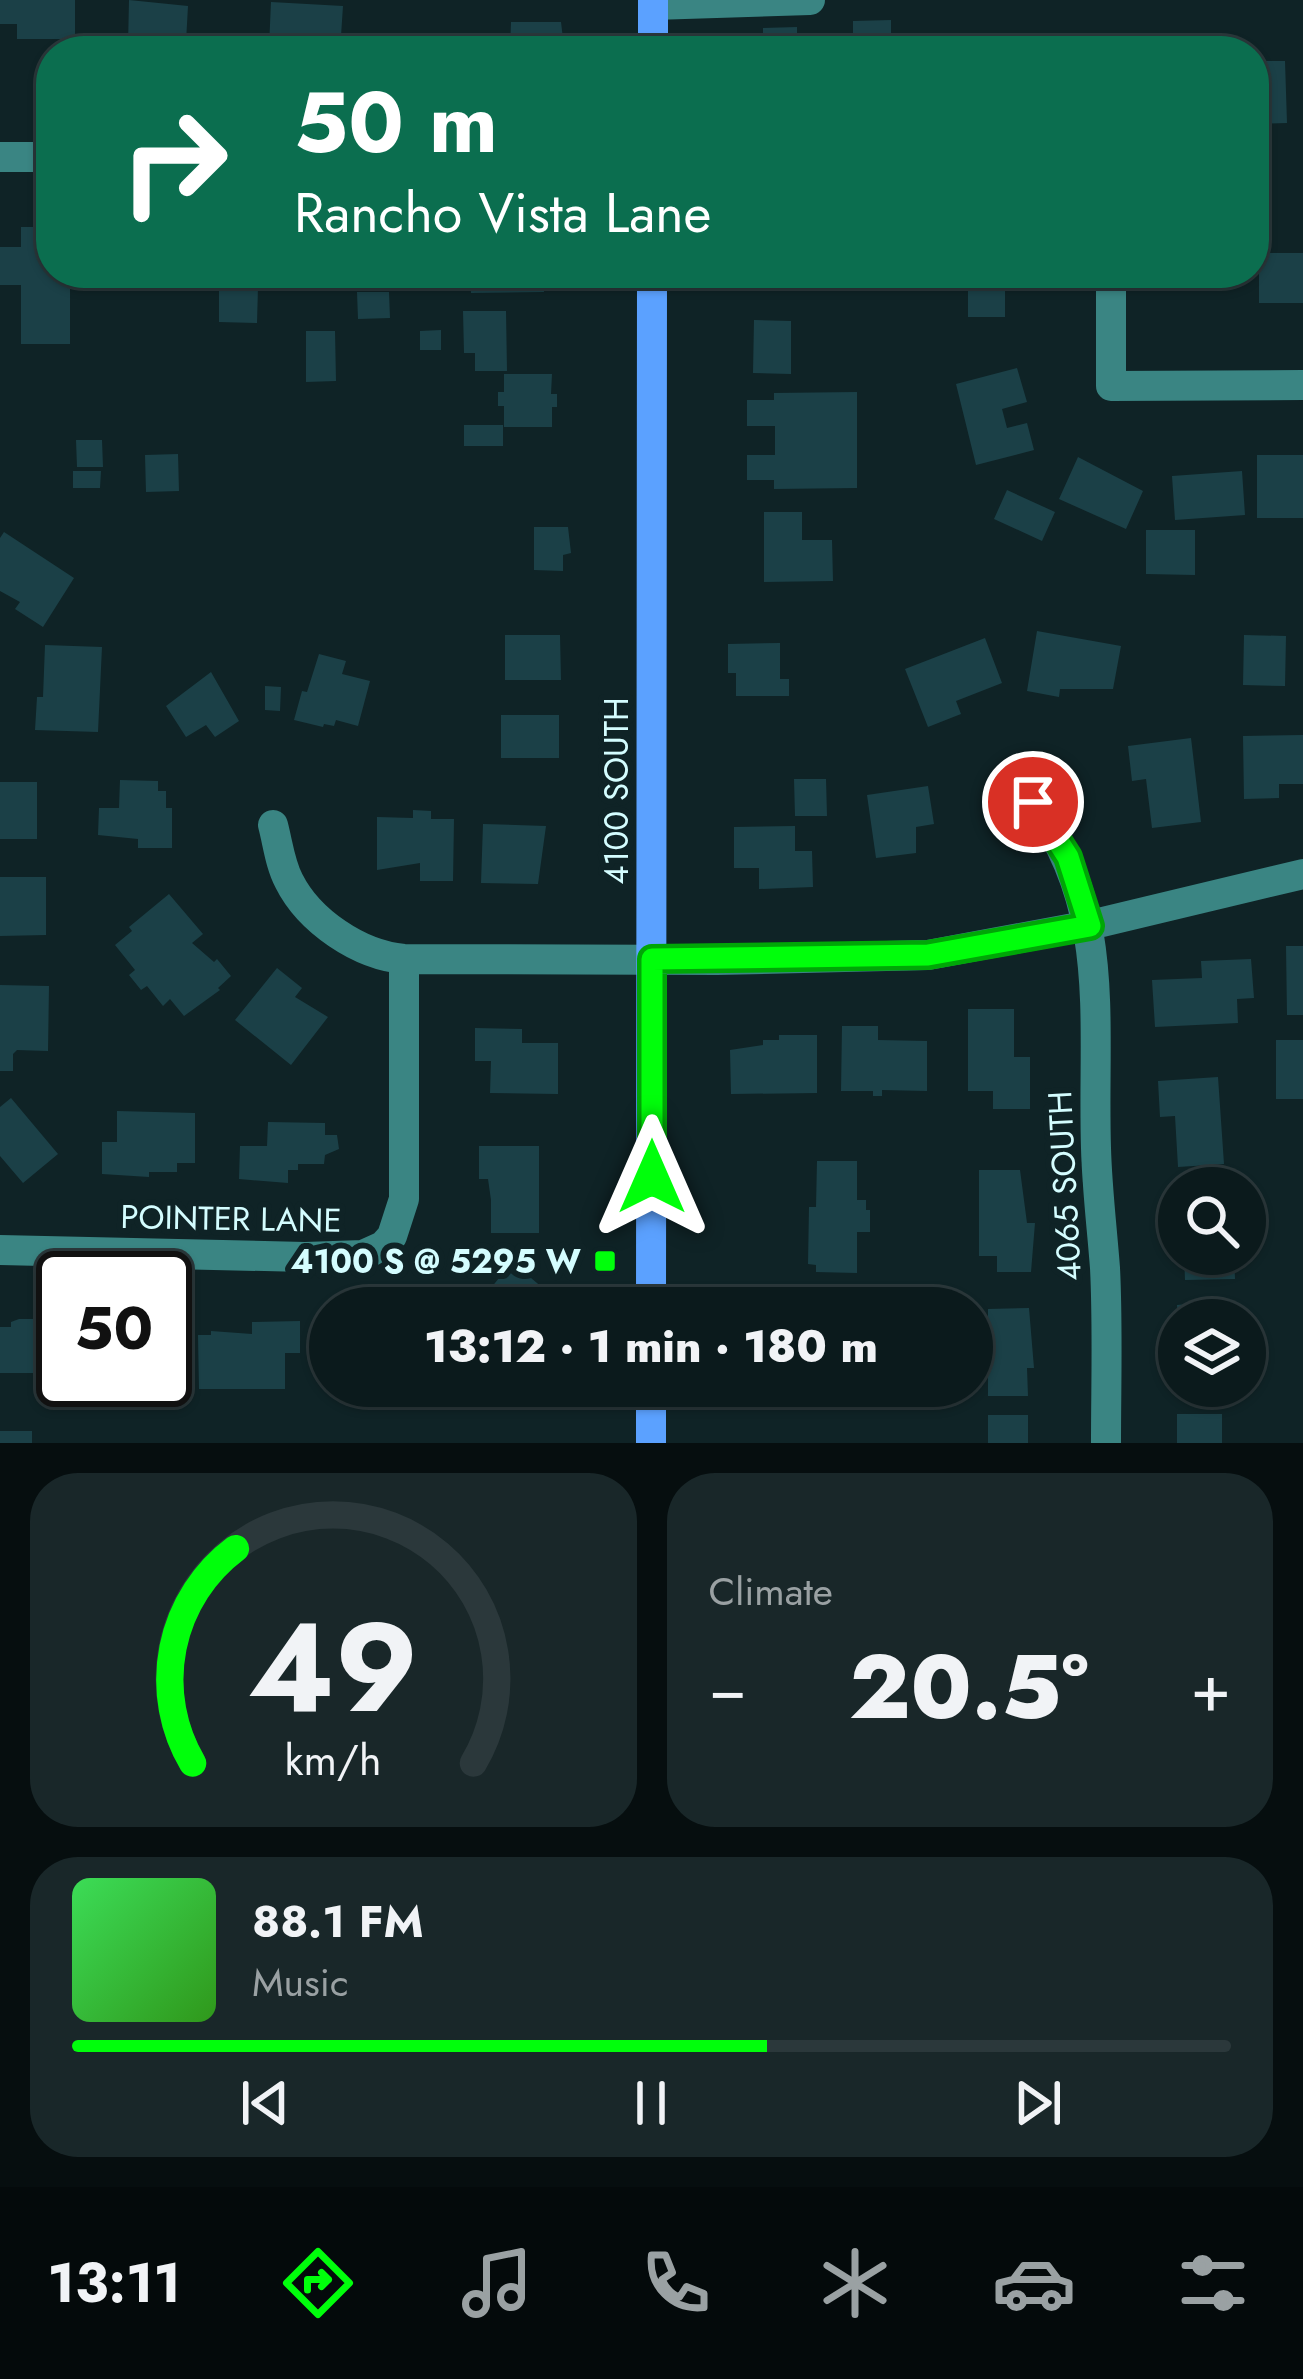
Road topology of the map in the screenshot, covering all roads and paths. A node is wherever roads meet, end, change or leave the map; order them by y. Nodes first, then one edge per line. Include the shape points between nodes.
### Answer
1 (810, 0) edge
2 (653, 3) edge
3 (653, 36) edge
4 (36, 157) edge
5 (0, 158) edge
6 (652, 288) edge
7 (1111, 288) edge
8 (1303, 385) edge
9 (1033, 802) dead end
10 (273, 825) dead end
11 (1303, 874) edge
12 (1090, 926) junction
13 (404, 959) junction
14 (652, 959) junction
15 (0, 1250) edge
16 (651, 1287) edge
17 (651, 1407) edge
18 (651, 1443) edge
19 (1106, 1443) edge

1 - 2 street
2 - 3 main road
4 - 5 street
6 - 14 main road, 4100 SOUTH
7 - 8 street via 1111,386
9 - 12 street, 4065 SOUTH via 1068,857
10 - 13 street via 299,896 348,940
11 - 12 street
12 - 14 street via 928,955
12 - 19 street, 4065 SOUTH
13 - 14 street
13 - 15 street, POINTER LANE via 404,1199 383,1246 363,1255 305,1257
14 - 16 main road, 4100 SOUTH
17 - 18 main road

